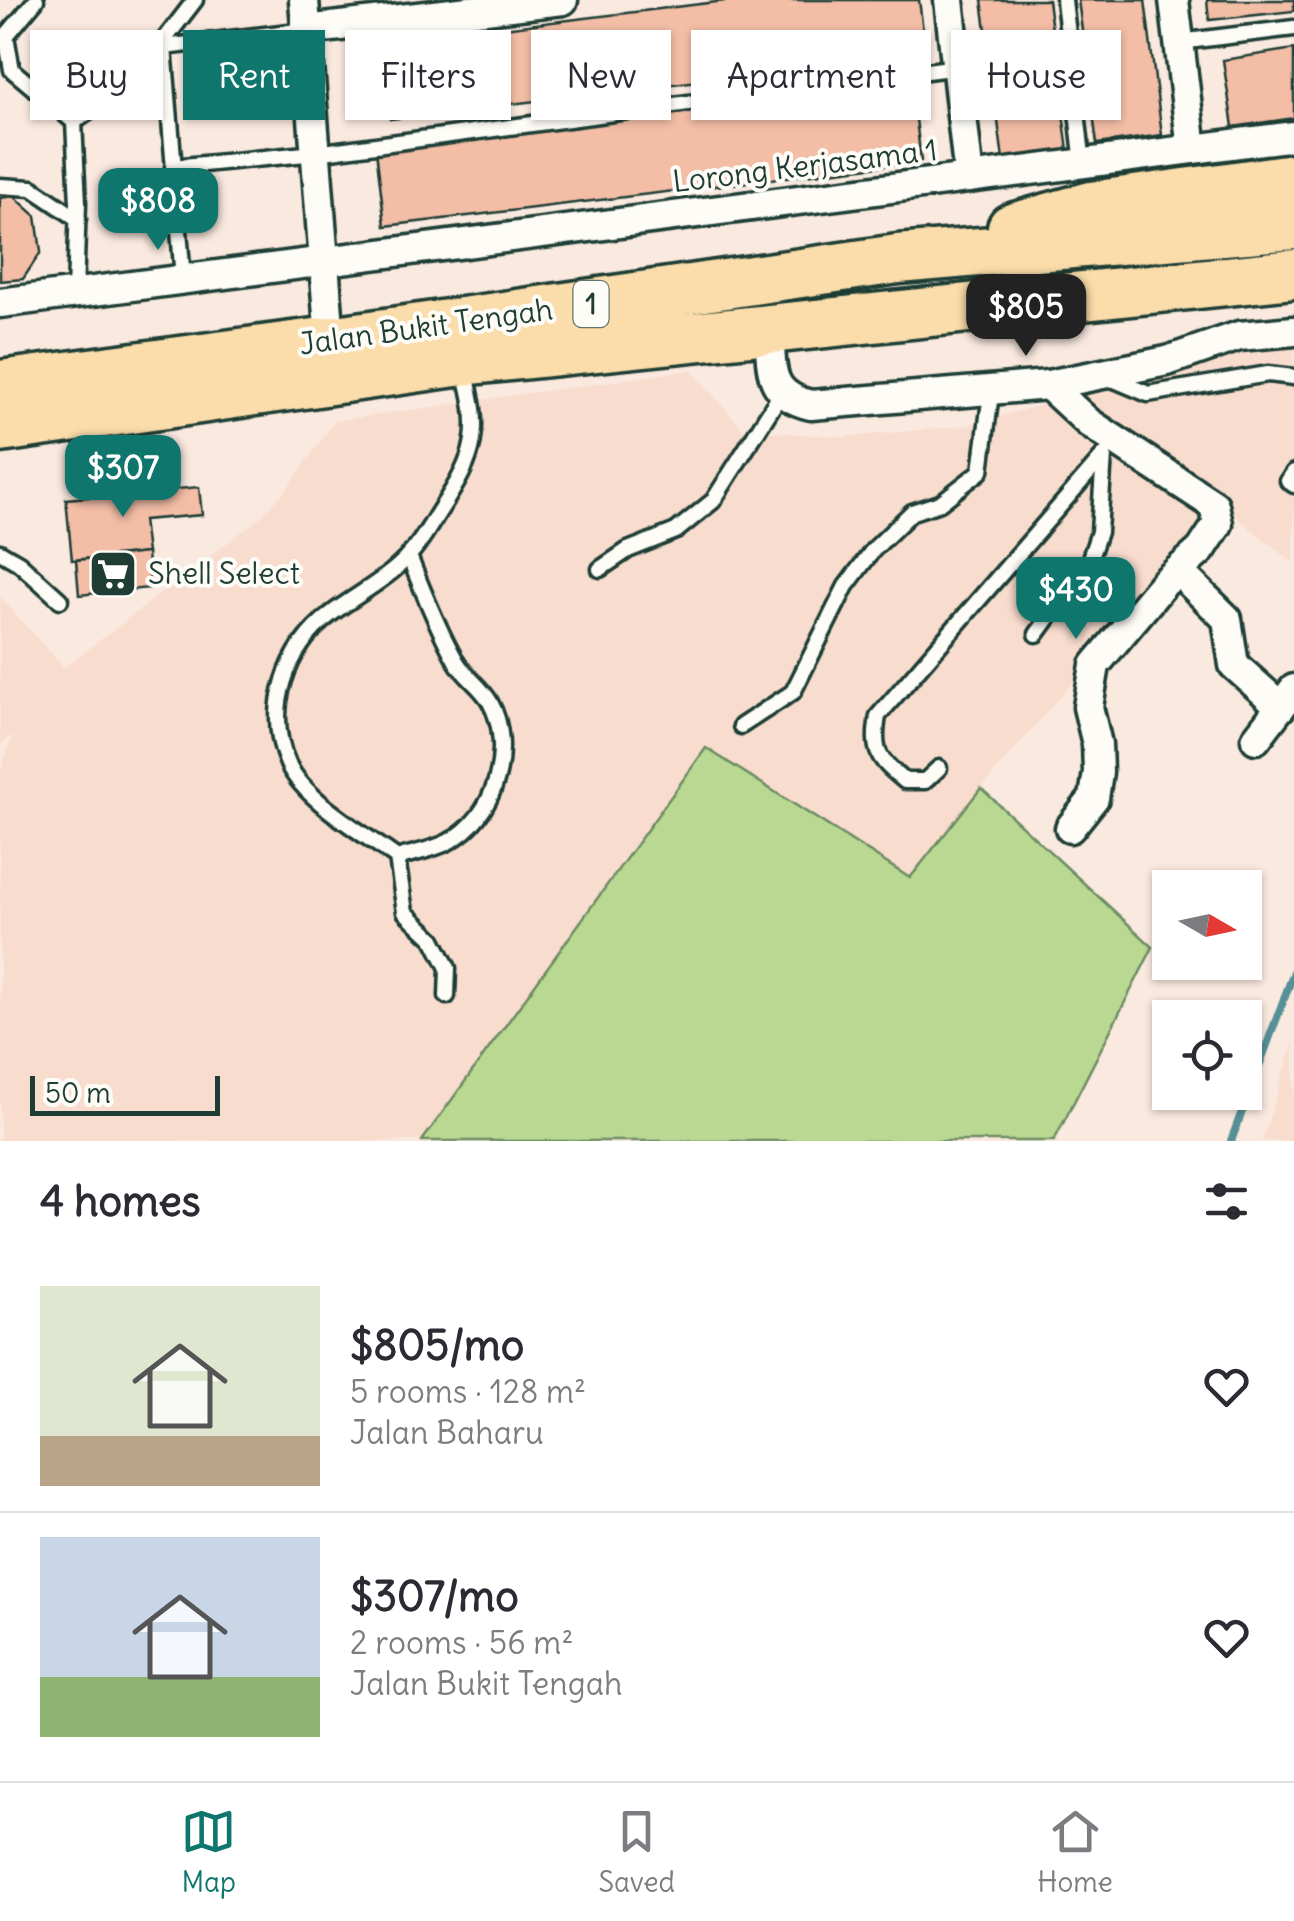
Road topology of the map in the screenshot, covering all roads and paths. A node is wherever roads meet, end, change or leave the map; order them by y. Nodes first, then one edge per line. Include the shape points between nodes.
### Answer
1 (36, 0) edge
2 (195, 0) edge
3 (304, 0) edge
4 (563, 0) edge
5 (949, 0) edge
6 (1064, 0) edge
7 (1174, 0) edge
8 (1294, 28) edge
9 (306, 30) joint
10 (953, 30) edge
11 (1179, 42) junction
12 (183, 45) edge
13 (951, 68) edge
14 (313, 120) edge
15 (963, 120) edge
16 (74, 122) junction
17 (1294, 136) edge
18 (1192, 150) junction
19 (316, 153) junction
20 (1083, 164) junction
21 (173, 167) junction
22 (969, 178) junction
23 (1294, 178) edge
24 (0, 186) edge
25 (78, 219) junction
26 (1294, 226) edge
27 (898, 259) junction
28 (324, 261) junction
29 (1294, 274) edge
30 (183, 279) junction
31 (75, 293) junction
32 (0, 303) edge
33 (1294, 303) edge
34 (820, 323) junction
35 (769, 328) junction
36 (1294, 331) edge
37 (330, 341) junction
38 (462, 362) junction
39 (1099, 374) junction
40 (1294, 377) edge
41 (0, 384) edge
42 (1048, 385) junction
43 (782, 392) junction
44 (991, 392) junction
45 (1089, 422) junction
46 (0, 428) edge
47 (1104, 454) junction
48 (1294, 472) edge
49 (1294, 484) edge
50 (0, 552) edge
51 (410, 556) junction
52 (600, 569) dead end
53 (1178, 571) junction
54 (60, 600) dead end
55 (1037, 634) dead end
56 (1287, 698) edge
57 (741, 726) dead end
58 (1256, 740) dead end
59 (939, 768) dead end
60 (1070, 828) dead end
61 (397, 858) junction
62 (446, 996) dead end

1 - 16 lane via 6,36 12,70
2 - 16 lane via 132,82
3 - 9 street
4 - 9 street
5 - 10 street
6 - 20 lane
7 - 11 street
8 - 11 lane
11 - 18 street
12 - 21 lane via 164,47
13 - 19 lane
14 - 19 street
15 - 22 street
16 - 25 lane
17 - 18 street, Lorong Kerjasama 1
18 - 20 street, Lorong Kerjasama 1
19 - 21 lane
19 - 28 street
20 - 22 street, Lorong Kerjasama 1
21 - 30 lane
22 - 28 street, Lorong Kerjasama 1
23 - 27 highway via 1090,206
24 - 25 lane via 32,188
25 - 31 lane
26 - 27 highway, 1
27 - 37 highway, Jalan Bukit Tengah / 1
28 - 30 street, Lorong Kerjasama 1
28 - 37 street
29 - 34 highway, 1
30 - 31 street, Lorong Kerjasama 1
31 - 32 street, Lorong Kerjasama 1
33 - 34 highway via 1086,324
34 - 35 highway, Jalan Bukit Tengah / 1
35 - 38 highway, Jalan Bukit Tengah / 1
35 - 43 street via 773,380
36 - 39 street via 1239,336 1167,361
37 - 41 highway, Jalan Bukit Tengah / 1
38 - 46 highway, Jalan Bukit Tengah / 1
38 - 51 lane via 474,404 473,452
39 - 40 lane via 1148,394 1268,374
39 - 42 street
42 - 44 street
42 - 45 street
43 - 44 street via 811,405
43 - 52 lane via 713,501 676,531
44 - 57 lane via 982,472 940,503 912,512 873,550 846,586 793,692
45 - 47 lane
45 - 53 street via 1214,506 1218,524
47 - 55 lane via 1099,532 1088,564
47 - 59 lane via 878,716 874,741 883,763 906,782 925,781
48 - 49 lane via 1288,481
50 - 54 lane
51 - 61 lane via 458,666 489,699 503,756 486,804 472,822 450,842
51 - 61 lane via 315,629 278,698 288,765 317,800
53 - 56 street via 1227,619 1234,665
53 - 60 street via 1095,664 1088,707 1097,744 1096,785 1094,798
56 - 58 street
61 - 62 lane via 406,912 448,968

